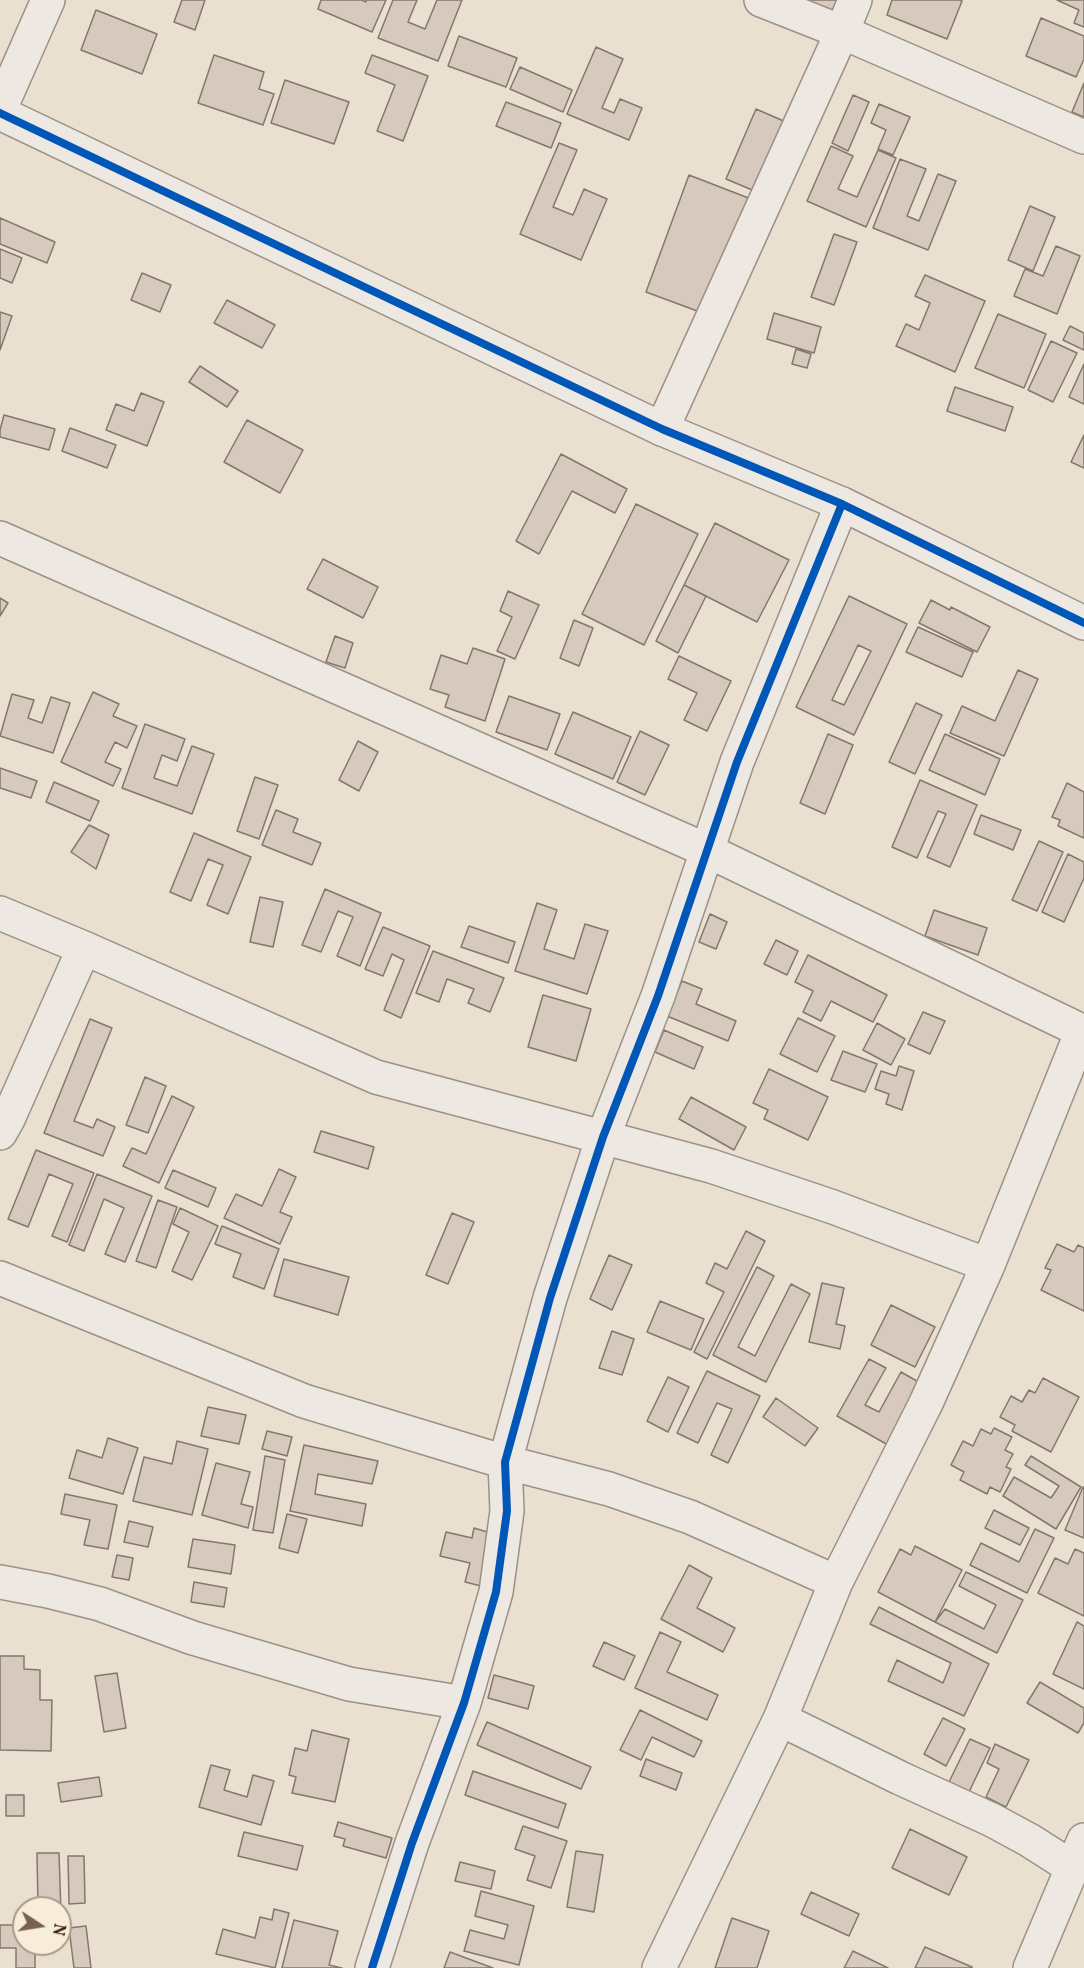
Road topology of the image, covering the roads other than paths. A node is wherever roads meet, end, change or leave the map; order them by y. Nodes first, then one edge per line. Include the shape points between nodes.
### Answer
1 (48, 0) edge
2 (761, 0) edge
3 (855, 0) edge
4 (842, 32) junction
5 (0, 111) edge
6 (1084, 137) edge
7 (662, 429) junction
8 (842, 504) junction
9 (0, 538) edge
10 (1084, 623) edge
11 (706, 850) junction
12 (0, 913) edge
13 (84, 948) junction
14 (1083, 1032) edge
15 (0, 1133) edge
16 (603, 1137) junction
17 (988, 1265) junction
18 (0, 1278) edge
19 (505, 1462) junction
20 (0, 1582) edge
21 (836, 1582) junction
22 (464, 1703) junction
23 (780, 1719) junction
24 (1079, 1854) edge
25 (372, 1968) edge
26 (659, 1968) edge
27 (1030, 1968) edge

1 - 5 street
2 - 4 street
3 - 4 street
4 - 6 street
4 - 7 street
5 - 7 street
7 - 8 street
8 - 10 street
8 - 11 street via 737,762
9 - 11 street
11 - 14 street
11 - 16 street via 658,996
12 - 13 street
13 - 15 street
13 - 16 street via 375,1077
14 - 17 street
16 - 17 street via 711,1166 833,1206
16 - 19 street via 550,1298
17 - 21 street via 926,1403
18 - 19 street via 304,1401
19 - 21 street via 609,1489 690,1517
19 - 22 street via 507,1511 496,1592
20 - 22 street via 100,1604 193,1638 349,1684
21 - 23 street
22 - 25 street via 412,1843
23 - 24 street via 1029,1840
23 - 26 street
24 - 27 street

